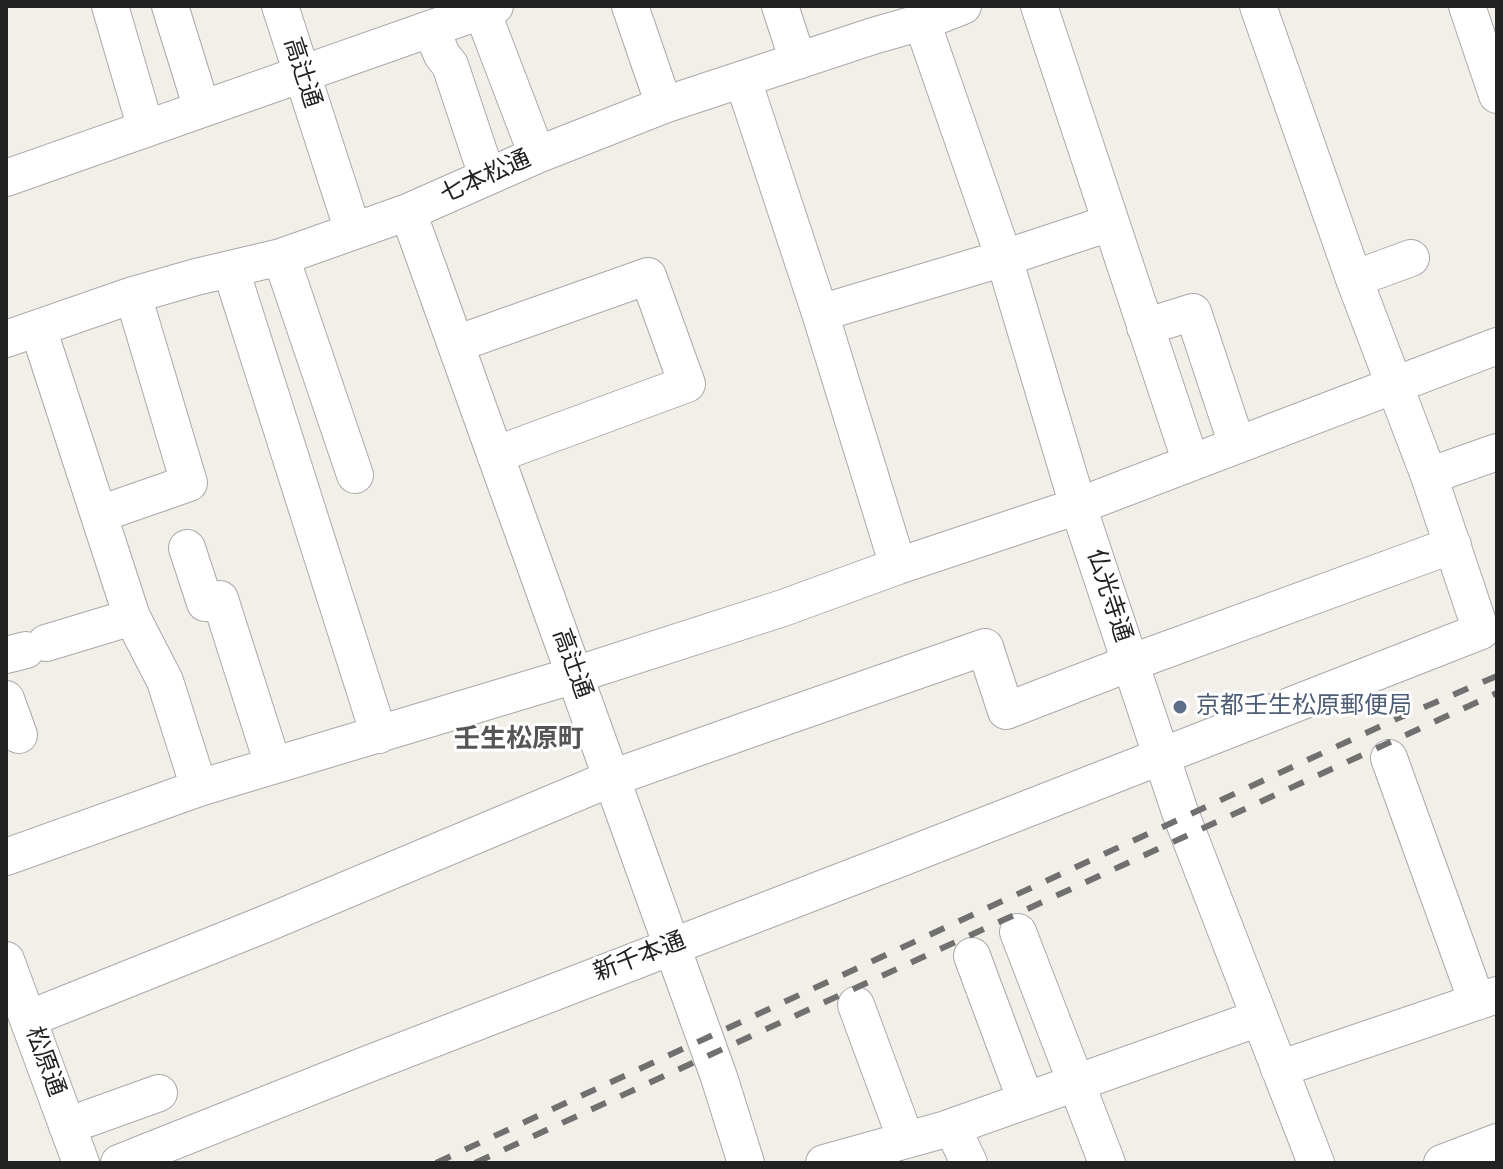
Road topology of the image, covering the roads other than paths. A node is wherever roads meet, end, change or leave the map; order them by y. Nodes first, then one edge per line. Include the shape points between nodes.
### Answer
1 (110, 6) edge
2 (170, 6) edge
3 (280, 6) edge
4 (630, 6) edge
5 (780, 6) edge
6 (963, 6) edge
7 (1039, 6) edge
8 (1258, 6) edge
9 (1467, 6) edge
10 (489, 8) edge
11 (441, 19) edge
12 (868, 21) edge
13 (922, 22) junction
14 (798, 61) junction
15 (301, 74) junction
16 (743, 80) junction
17 (1497, 95) edge
18 (664, 105) junction
19 (202, 109) junction
20 (146, 129) junction
21 (537, 155) junction
22 (487, 176) junction
23 (6, 178) edge
24 (408, 212) junction
25 (1110, 223) junction
26 (353, 231) junction
27 (281, 257) junction
28 (1004, 258) junction
29 (1411, 258) dead end
30 (231, 270) junction
31 (1354, 279) junction
32 (133, 295) junction
33 (820, 313) junction
34 (1145, 327) junction
35 (22, 334) edge
36 (456, 344) junction
37 (1497, 346) edge
38 (1395, 384) junction
39 (1237, 445) junction
40 (1497, 452) edge
41 (495, 455) junction
42 (1191, 463) junction
43 (355, 475) dead end
44 (1429, 476) junction
45 (1078, 506) junction
46 (100, 514) junction
47 (1453, 545) junction
48 (187, 548) dead end
49 (898, 566) junction
50 (132, 617) junction
51 (26, 649) edge
52 (1130, 663) junction
53 (575, 675) junction
54 (6, 699) edge
55 (19, 735) dead end
56 (379, 735) junction
57 (1162, 756) junction
58 (1389, 758) dead end
59 (273, 765) junction
60 (612, 778) junction
61 (199, 788) junction
62 (6, 857) edge
63 (1018, 932) dead end
64 (672, 945) junction
65 (972, 956) dead end
66 (6, 960) edge
67 (1487, 998) edge
68 (856, 1005) dead end
69 (1259, 1018) junction
70 (22, 1032) edge
71 (1279, 1069) junction
72 (1077, 1084) junction
73 (159, 1093) dead end
74 (1026, 1101) junction
75 (67, 1126) junction
76 (952, 1127) junction
77 (906, 1140) junction
78 (1497, 1142) edge
79 (81, 1163) edge
80 (119, 1163) edge
81 (746, 1163) edge
82 (824, 1163) edge
83 (969, 1163) edge
84 (1107, 1163) edge
85 (1316, 1163) edge
86 (1442, 1163) edge

1 - 20 street
2 - 19 street
3 - 15 street, 高辻通
4 - 18 street
5 - 14 street
6 - 13 street, 七本松通
7 - 25 street
8 - 31 street
9 - 17 street
10 - 11 street
10 - 21 street
11 - 15 street
11 - 22 street via 442,55 450,65
12 - 13 street, 七本松通
12 - 14 street, 七本松通
13 - 28 street, 仏光寺通
14 - 16 street, 七本松通
15 - 19 street
15 - 26 street, 高辻通
16 - 18 street, 七本松通
16 - 33 street
18 - 21 street, 七本松通
19 - 20 street
20 - 23 street
21 - 22 street, 七本松通
22 - 24 street, 七本松通
24 - 26 street, 七本松通
24 - 36 street, 高辻通
25 - 28 street
25 - 34 street
26 - 27 street, 七本松通
27 - 30 street, 七本松通
27 - 43 street
28 - 33 street
28 - 45 street, 仏光寺通
29 - 31 street
30 - 32 street, 七本松通
30 - 56 street
31 - 38 street
32 - 35 street, 七本松通
32 - 46 street via 189,483
33 - 49 street
34 - 39 street via 1193,312
34 - 42 street
35 - 46 street
36 - 41 street, 高辻通
36 - 41 street via 648,276 687,384
37 - 38 street
38 - 39 street
38 - 44 street
39 - 42 street
40 - 44 street
41 - 53 street, 高辻通
42 - 45 street
44 - 47 street
45 - 49 street
45 - 52 street, 仏光寺通
46 - 50 street
47 - 52 street
47 - 57 street, 新千本通 via 1481,631
48 - 59 street via 205,603 220,599
49 - 53 street
50 - 51 street
50 - 61 street via 165,681
52 - 57 street, 仏光寺通
52 - 60 street via 1006,711 985,647
53 - 56 street
53 - 60 street, 高辻通
54 - 55 street
56 - 59 street
57 - 64 street, 新千本通
57 - 69 street, 仏光寺通
58 - 67 street
59 - 61 street
60 - 64 street, 高辻通
60 - 70 street
61 - 62 street
63 - 72 street
64 - 80 street, 新千本通
64 - 81 street, 高辻通
65 - 74 street
66 - 70 street, 松原通
67 - 71 street
68 - 77 street
69 - 71 street, 仏光寺通
69 - 72 street
70 - 75 street, 松原通
71 - 85 street, 仏光寺通
72 - 74 street
72 - 84 street
73 - 75 street
74 - 76 street
75 - 79 street, 松原通
76 - 77 street
76 - 83 street
77 - 82 street
78 - 86 street

